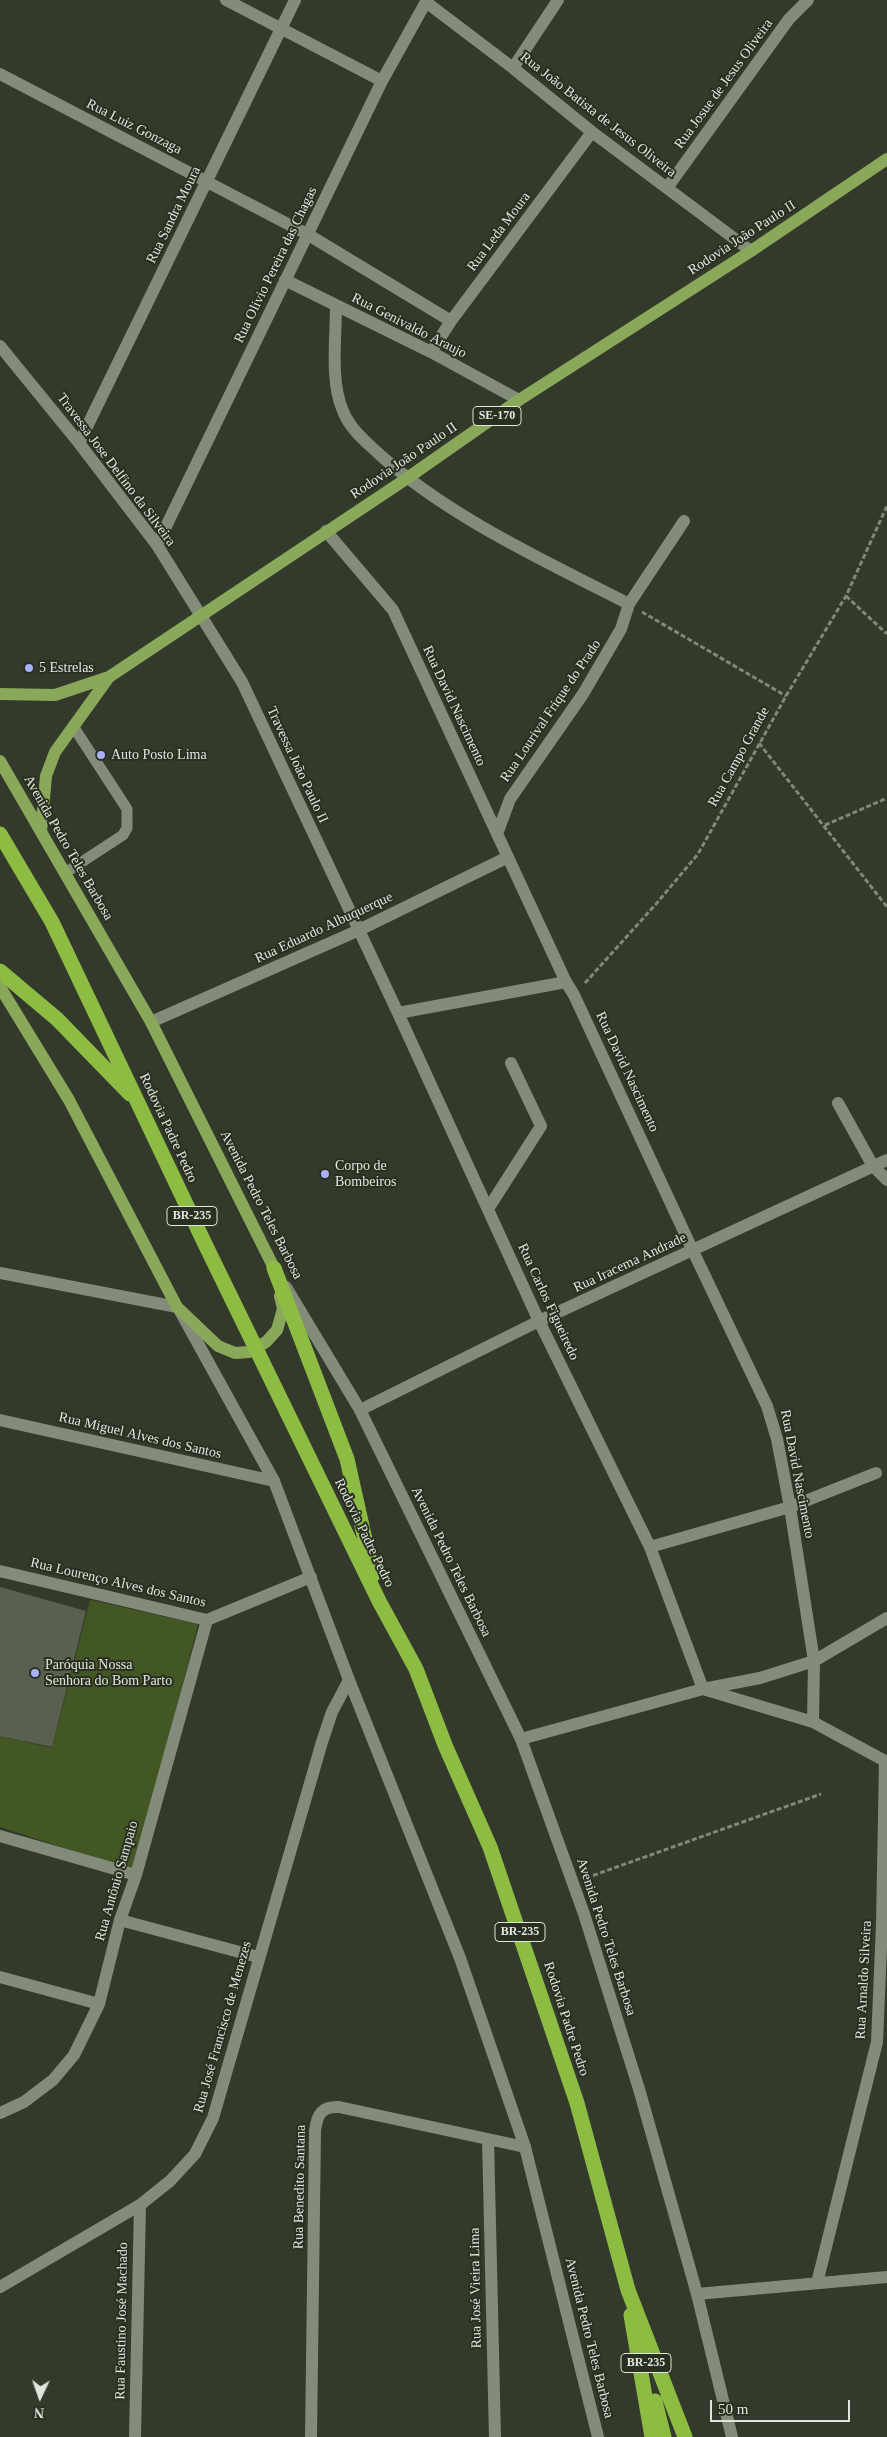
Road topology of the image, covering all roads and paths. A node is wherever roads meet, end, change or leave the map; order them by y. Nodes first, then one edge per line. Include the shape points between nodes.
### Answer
1 (226, 0) edge
2 (295, 0) edge
3 (558, 0) edge
4 (808, 0) edge
5 (427, 1) edge
6 (281, 29) junction
7 (513, 68) junction
8 (0, 74) edge
9 (382, 82) junction
10 (592, 132) junction
11 (887, 160) edge
12 (207, 182) junction
13 (667, 188) junction
14 (307, 234) junction
15 (751, 251) junction
16 (285, 280) junction
17 (336, 306) junction
18 (452, 321) junction
19 (0, 346) edge
20 (431, 352) junction
21 (519, 400) junction
22 (79, 442) junction
23 (406, 479) junction
24 (887, 506) edge
25 (684, 522) dead end
26 (326, 531) junction
27 (157, 545) junction
28 (846, 596) junction
29 (629, 604) junction
30 (200, 617) junction
31 (887, 632) edge
32 (109, 676) junction
33 (0, 694) edge
34 (786, 696) junction
35 (73, 726) junction
36 (759, 743) junction
37 (0, 761) edge
38 (887, 798) edge
39 (825, 825) junction
40 (41, 832) junction
41 (0, 834) edge
42 (496, 834) junction
43 (508, 858) junction
44 (65, 873) junction
45 (887, 907) edge
46 (358, 931) junction
47 (0, 972) edge
48 (566, 982) junction
49 (0, 986) edge
50 (574, 995) junction
51 (398, 1013) junction
52 (151, 1022) junction
53 (511, 1063) dead end
54 (139, 1103) junction
55 (838, 1104) dead end
56 (887, 1160) edge
57 (873, 1166) junction
58 (887, 1180) edge
59 (488, 1210) junction
60 (692, 1251) junction
61 (274, 1268) junction
62 (0, 1273) edge
63 (177, 1307) junction
64 (539, 1321) junction
65 (256, 1349) junction
66 (360, 1410) junction
67 (0, 1420) edge
68 (876, 1472) dead end
69 (274, 1481) junction
70 (790, 1508) junction
71 (650, 1547) junction
72 (0, 1571) edge
73 (311, 1577) junction
74 (379, 1601) junction
75 (887, 1618) edge
76 (207, 1620) junction
77 (814, 1661) junction
78 (349, 1680) junction
79 (703, 1689) junction
80 (813, 1722) junction
81 (521, 1740) junction
82 (886, 1762) edge
83 (820, 1794) dead end
84 (0, 1836) edge
85 (136, 1875) junction
86 (573, 1883) junction
87 (120, 1920) junction
88 (258, 1958) junction
89 (0, 1977) edge
90 (99, 2004) junction
91 (0, 2114) edge
92 (488, 2139) junction
93 (525, 2147) junction
94 (140, 2206) junction
95 (887, 2277) edge
96 (626, 2283) junction
97 (817, 2283) junction
98 (0, 2287) edge
99 (698, 2294) junction
100 (135, 2437) edge
101 (311, 2437) edge
102 (495, 2437) edge
103 (598, 2437) edge
104 (652, 2437) edge
105 (664, 2437) edge
106 (685, 2437) edge
107 (732, 2437) edge

1 - 6 street
2 - 6 street, Rua Sandra Moura
3 - 7 street
4 - 13 street, Rua Josue de Jesus Oliveira via 789,19
5 - 7 street, Rua João Batista de Jesus Oliveira
5 - 9 street, Rua Olivio Pereira das Chagas
6 - 9 street
6 - 12 street, Rua Sandra Moura
7 - 10 street, Rua João Batista de Jesus Oliveira
8 - 12 street, Rua Luiz Gonzaga
9 - 14 street, Rua Olivio Pereira das Chagas
10 - 13 street, Rua João Batista de Jesus Oliveira
10 - 18 street, Rua Leda Moura
11 - 15 main road, Rodovia João Paulo II / SE-170
12 - 14 street, Rua Luiz Gonzaga
12 - 22 street, Rua Sandra Moura
13 - 15 street, Rua João Batista de Jesus Oliveira
14 - 16 street, Rua Olivio Pereira das Chagas
14 - 18 street, Rua Genivaldo Araujo
15 - 21 main road, Rodovia João Paulo II / SE-170
16 - 17 street, Rua Genivaldo Araujo
16 - 27 street, Rua Olivio Pereira das Chagas
17 - 20 street, Rua Genivaldo Araujo
17 - 23 street via 336,394 343,413 356,434
18 - 20 street, Rua Leda Moura
19 - 22 street, Travessa Jose Delfino da Silveira
20 - 21 street, Rua Genivaldo Araujo
21 - 23 main road, Rodovia João Paulo II / SE-170
22 - 27 street, Travessa Jose Delfino da Silveira
23 - 26 main road, Rodovia João Paulo II / SE-170
23 - 29 street via 513,544
24 - 28 path, Rua Campo Grande
25 - 29 street, Rua Lourival Frique do Prado
26 - 30 main road, Rodovia João Paulo II / SE-170
26 - 42 street, Rua David Nascimento via 393,610
27 - 30 street, Travessa Jose Delfino da Silveira
28 - 31 path
28 - 34 path, Rua Campo Grande
29 - 34 path
29 - 42 street, Rua Lourival Frique do Prado via 612,647 584,694 510,800
30 - 32 main road, Rodovia João Paulo II / SE-170
30 - 46 street, Travessa João Paulo II via 242,682
32 - 33 main road via 55,695
32 - 35 main road, Rodovia João Paulo II
34 - 36 path, Rua Campo Grande
35 - 40 main road, Rodovia João Paulo II via 55,752 46,776
35 - 44 lane via 128,809 128,818 123,836
36 - 39 path
36 - 50 path, Rua Campo Grande via 698,854
37 - 40 main road, Avenida Pedro Teles Barbosa
38 - 39 path
39 - 45 path
40 - 44 main road, Avenida Pedro Teles Barbosa
41 - 54 highway, Rodovia Padre Pedro / BR-235 via 52,922
42 - 43 street, Rua David Nascimento
43 - 46 street, Rua Eduardo Albuquerque
43 - 48 street, Rua David Nascimento
44 - 52 main road, Avenida Pedro Teles Barbosa
46 - 51 street, Rua Carlos Figueiredo
46 - 52 street, Rua Eduardo Albuquerque
47 - 54 highway via 58,1019
48 - 50 street, Rua David Nascimento
48 - 51 street
49 - 63 main road, Avenida Pedro Teles Barbosa via 69,1100
50 - 60 street, Rua David Nascimento
51 - 59 street, Rua Carlos Figueiredo
52 - 61 main road, Avenida Pedro Teles Barbosa
53 - 59 street via 541,1126
54 - 65 highway, Rodovia Padre Pedro / BR-235
55 - 57 street
56 - 57 street, Rua Iracema Andrade
57 - 58 street
57 - 60 street, Rua Iracema Andrade
59 - 64 street, Rua Carlos Figueiredo
60 - 64 street, Rua Iracema Andrade
60 - 70 street, Rua David Nascimento via 767,1406
61 - 65 main road via 283,1309 277,1330
61 - 66 street, Avenida Pedro Teles Barbosa
61 - 74 highway via 347,1459
62 - 63 street
63 - 65 main road via 218,1346 235,1353
63 - 69 street, Avenida Pedro Teles Barbosa
64 - 66 street, Rua Iracema Andrade
64 - 71 street, Rua Carlos Figueiredo
65 - 74 highway, Rodovia Padre Pedro / BR-235
66 - 81 street, Avenida Pedro Teles Barbosa
67 - 69 street, Rua Miguel Alves dos Santos
68 - 70 street
69 - 73 street, Avenida Pedro Teles Barbosa
70 - 71 street
70 - 77 street, Rua David Nascimento
71 - 79 street, Rua Carlos Figueiredo
72 - 76 street, Rua Lourenço Alves dos Santos
73 - 76 street, Rua Lourenço Alves dos Santos
73 - 78 street, Avenida Pedro Teles Barbosa
74 - 96 highway, Rodovia Padre Pedro / BR-235 via 416,1669 490,1847 577,2103
75 - 77 street
76 - 85 street, Rua Antônio Sampaio
77 - 79 street via 760,1678
77 - 80 street, Rua David Nascimento
78 - 88 street, Rua José Francisco de Menezes via 324,1734
78 - 93 street, Avenida Pedro Teles Barbosa via 460,1958
79 - 80 street
79 - 81 street
80 - 82 street
81 - 86 street, Avenida Pedro Teles Barbosa
82 - 97 street, Rua Arnaldo Silveira via 877,2042
83 - 86 path
84 - 85 street
85 - 87 street, Rua Antônio Sampaio
86 - 99 street, Avenida Pedro Teles Barbosa via 639,2089
87 - 88 street
87 - 90 street, Rua Antônio Sampaio
88 - 94 street, Rua José Francisco de Menezes via 214,2118 195,2154
89 - 90 street
90 - 91 street, Rua Antônio Sampaio via 74,2055 54,2080 24,2102
92 - 93 street, Rua Benedito Santana
92 - 101 street, Rua Benedito Santana via 339,2107 328,2107 316,2119
92 - 102 street, Rua José Vieira Lima
93 - 103 street, Avenida Pedro Teles Barbosa
94 - 98 street, Rua José Francisco de Menezes
94 - 100 street, Rua Faustino José Machado
95 - 97 street
96 - 104 highway
96 - 105 highway, Rodovia Padre Pedro / BR-235
96 - 106 highway
97 - 99 street
99 - 107 street, Avenida Pedro Teles Barbosa

